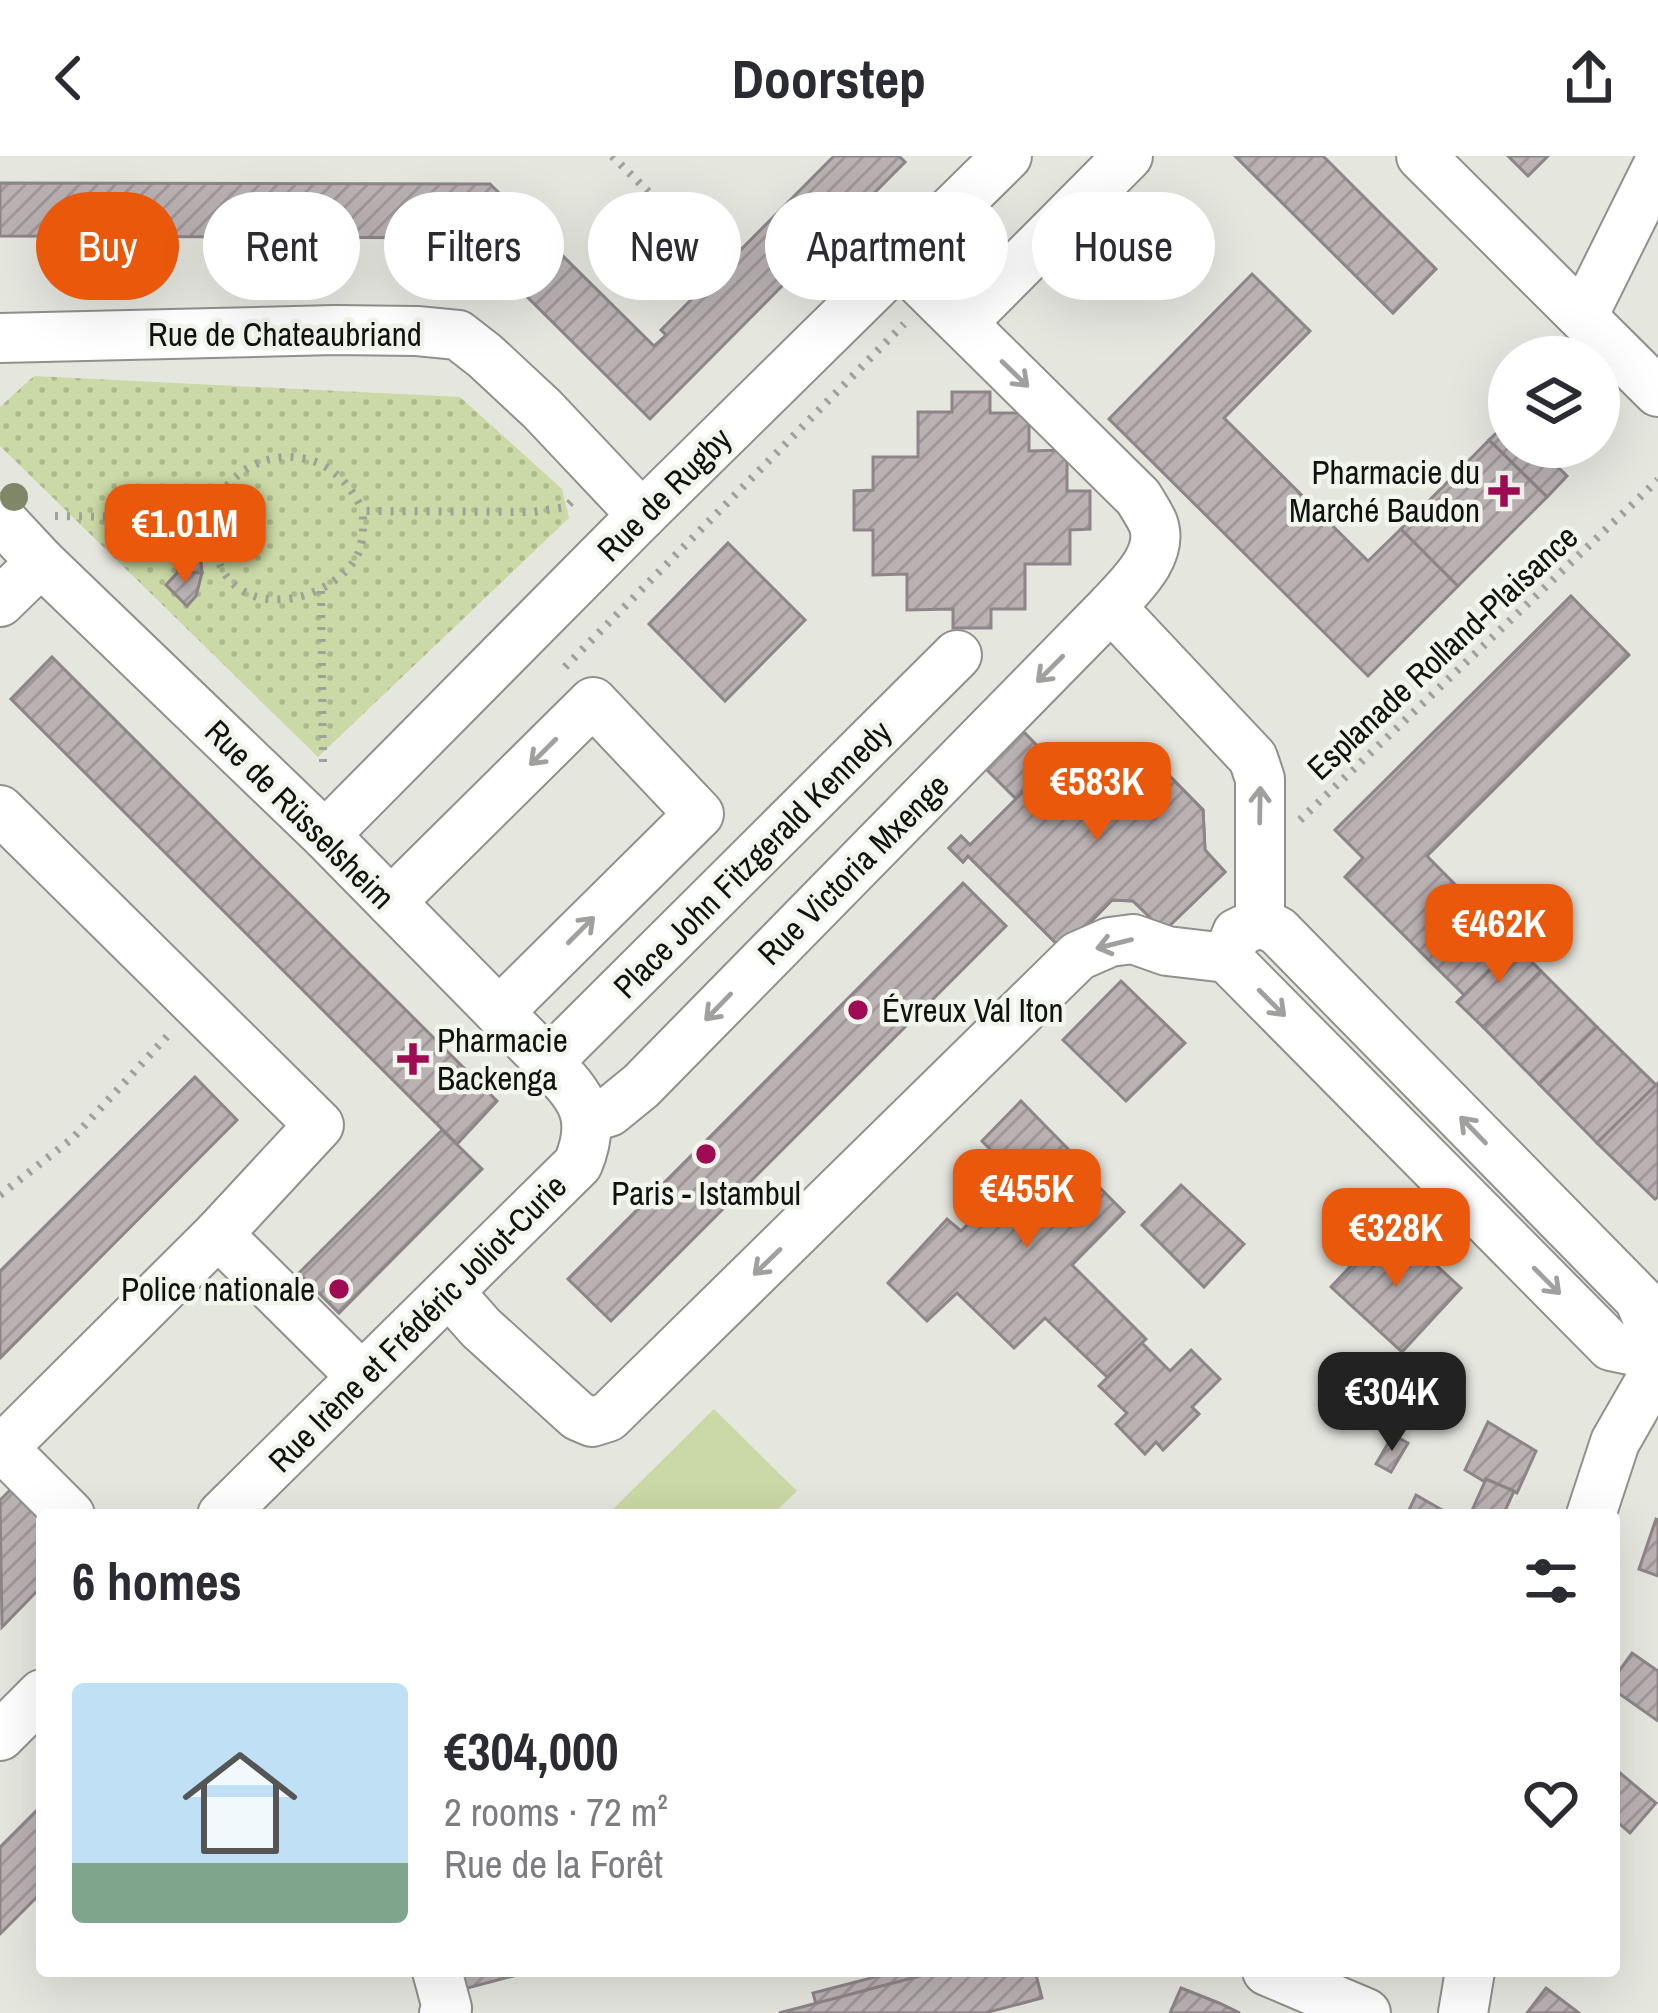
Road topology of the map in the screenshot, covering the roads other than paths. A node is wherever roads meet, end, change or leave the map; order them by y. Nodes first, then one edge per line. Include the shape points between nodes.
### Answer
1 (1128, 156) edge
2 (1421, 156) edge
3 (992, 161) edge
4 (1658, 165) edge
5 (978, 192) edge
6 (1008, 240) edge
7 (924, 300) edge
8 (940, 300) edge
9 (1583, 316) junction
10 (0, 338) edge
11 (1658, 392) edge
12 (642, 514) junction
13 (0, 518) edge
14 (46, 539) junction
15 (0, 602) edge
16 (1111, 608) junction
17 (957, 655) dead end
18 (0, 810) edge
19 (325, 835) junction
20 (391, 902) junction
21 (1260, 922) junction
22 (1227, 958) junction
23 (499, 1012) junction
24 (548, 1062) junction
25 (587, 1119) junction
26 (218, 1234) junction
27 (449, 1292) junction
28 (1658, 1344) edge
29 (1658, 1356) edge
30 (1658, 1367) edge
31 (361, 1376) junction
32 (64, 1509) edge
33 (228, 1509) edge
34 (1593, 1509) edge
35 (36, 1700) edge
36 (0, 1736) edge
37 (439, 1977) edge
38 (1281, 1977) edge
39 (1469, 1977) edge
40 (443, 2013) edge
41 (1366, 2013) edge
42 (1463, 2013) edge

1 - 6 street
2 - 9 street
3 - 5 street, Rue de Rugby
4 - 9 street
7 - 12 street, Rue de Rugby
8 -> 16 street, Rue Victoria Mxenge via 1138,496 1155,527 1154,549
9 - 11 street
10 - 12 street, Rue de Chateaubriand via 458,335
12 - 19 street, Rue de Rugby
13 - 14 street, Rue de Rüsselsheim
14 - 15 street
14 - 19 street, Rue de Rüsselsheim
21 -> 16 street via 1260,779 1253,758
16 -> 25 street, Rue Victoria Mxenge via 641,1086
17 - 24 street, Place John Fitzgerald Kennedy
18 - 26 street via 319,1125
19 - 20 street, Rue de Rüsselsheim
20 - 23 street, Rue de Rüsselsheim
23 -> 20 street via 699,814 593,702
21 - 22 street via 1237,933
28 -> 21 street via 1639,1299 1278,931
22 -> 27 street via 1133,939 1078,956 608,1417 578,1417
22 -> 29 street via 1611,1346
23 - 24 street, Rue de Rüsselsheim
24 - 25 street, Rue de Rüsselsheim via 577,1093
25 - 27 street, Rue Irène et Frédéric Joliot-Curie via 578,1164
26 - 31 street
26 - 32 street via 3,1448
27 - 31 street, Rue Irène et Frédéric Joliot-Curie
30 - 34 street via 1615,1442
31 - 33 street, Rue Irène et Frédéric Joliot-Curie
35 - 36 street
37 - 40 street
38 - 41 street
39 - 42 street

